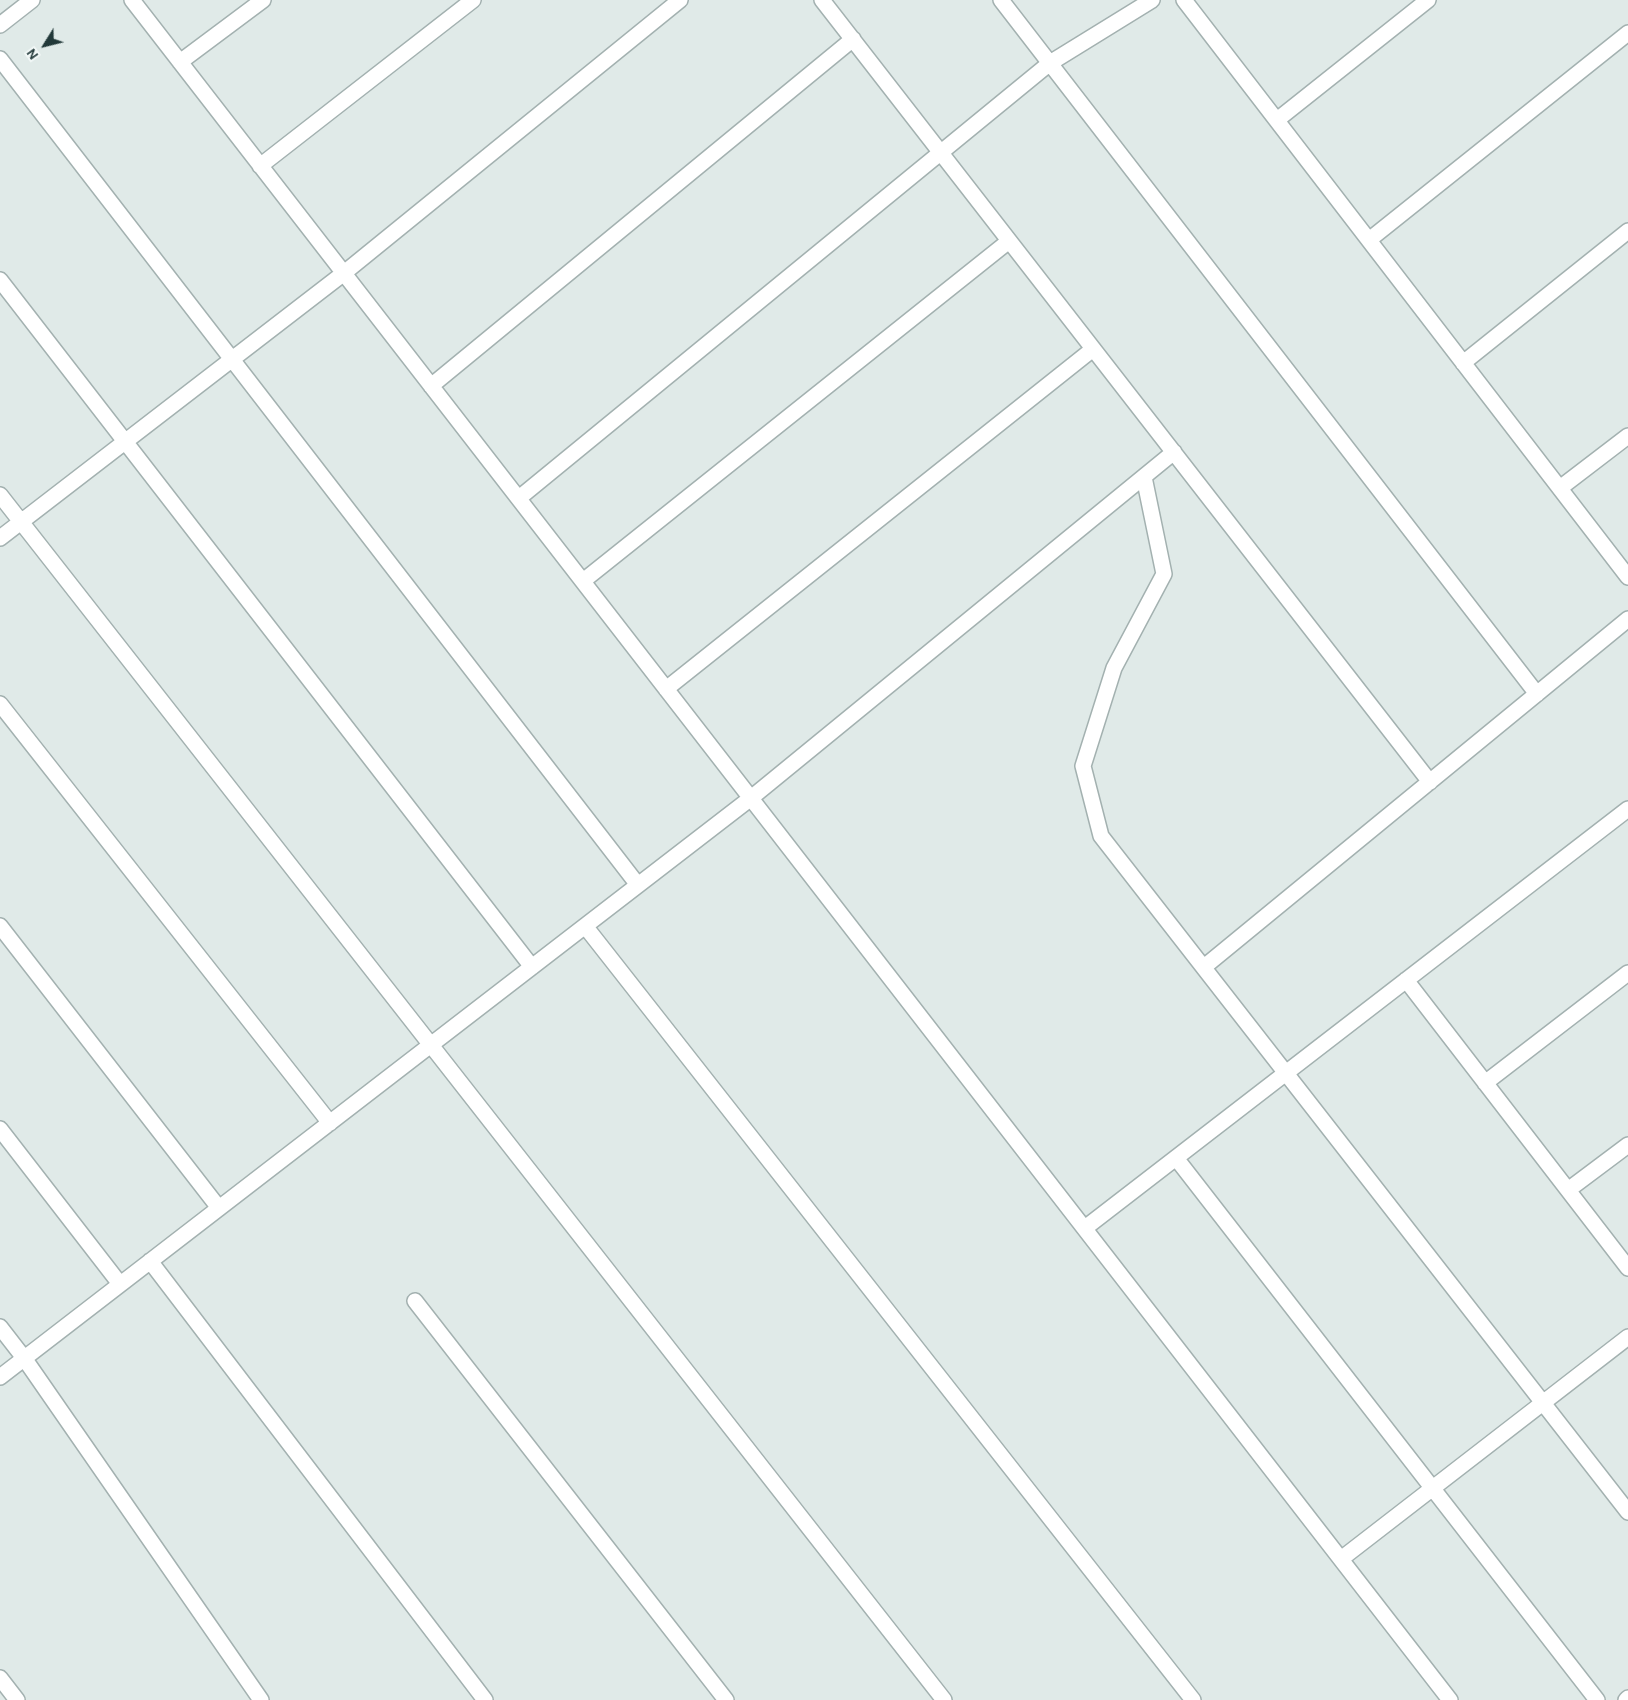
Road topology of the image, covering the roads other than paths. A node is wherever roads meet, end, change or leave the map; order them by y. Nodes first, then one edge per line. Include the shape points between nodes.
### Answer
1 (32, 0) edge
2 (132, 0) edge
3 (263, 0) edge
4 (473, 0) edge
5 (680, 0) edge
6 (822, 0) edge
7 (1001, 0) edge
8 (1152, 0) edge
9 (1184, 0) edge
10 (1428, 0) edge
11 (0, 25) edge
12 (1628, 33) edge
13 (853, 39) junction
14 (0, 59) edge
15 (180, 62) junction
16 (1050, 63) junction
17 (1277, 120) junction
18 (941, 153) junction
19 (260, 166) junction
20 (1628, 231) edge
21 (1369, 240) junction
22 (1009, 241) junction
23 (344, 273) junction
24 (0, 280) edge
25 (1093, 349) junction
26 (232, 360) junction
27 (1463, 363) junction
28 (432, 386) junction
29 (1628, 436) edge
30 (125, 442) junction
31 (1174, 452) junction
32 (1144, 477) junction
33 (1560, 488) junction
34 (0, 495) edge
35 (518, 498) junction
36 (21, 522) junction
37 (0, 538) edge
38 (1628, 577) edge
39 (583, 581) junction
40 (1628, 619) edge
41 (666, 689) junction
42 (1537, 694) junction
43 (0, 704) edge
44 (1430, 782) junction
45 (751, 798) junction
46 (1628, 809) edge
47 (638, 885) junction
48 (0, 926) edge
49 (585, 926) junction
50 (532, 967) junction
51 (1204, 967) junction
52 (1628, 973) edge
53 (1406, 980) junction
54 (431, 1045) junction
55 (1286, 1073) junction
56 (1485, 1084) junction
57 (330, 1122) junction
58 (0, 1129) edge
59 (1628, 1145) edge
60 (1176, 1158) junction
61 (1568, 1190) junction
62 (219, 1208) junction
63 (1085, 1228) junction
64 (150, 1261) junction
65 (1628, 1268) edge
66 (120, 1284) junction
67 (415, 1301) dead end
68 (0, 1327) edge
69 (1628, 1337) edge
70 (24, 1358) junction
71 (0, 1377) edge
72 (1543, 1403) junction
73 (1433, 1489) junction
74 (1628, 1512) edge
75 (1341, 1559) junction
76 (0, 1678) edge
77 (17, 1700) edge
78 (261, 1700) edge
79 (485, 1700) edge
80 (726, 1700) edge
81 (944, 1700) edge
82 (1193, 1700) edge
83 (1450, 1700) edge
84 (1597, 1700) edge

1 - 11 street
2 - 15 street
3 - 15 street
4 - 19 street
5 - 23 street
6 - 13 street
7 - 16 street
8 - 16 street
9 - 17 street
10 - 17 street
12 - 21 street
13 - 18 street
13 - 28 street
14 - 26 street
15 - 19 street
16 - 18 street
16 - 42 street
17 - 21 street
18 - 22 street
18 - 35 street
19 - 23 street
20 - 27 street
21 - 27 street
22 - 25 street
22 - 39 street
23 - 26 street
23 - 28 street
24 - 30 street
25 - 31 street
25 - 41 street
26 - 30 street
26 - 47 street
27 - 33 street
28 - 35 street
29 - 33 street
30 - 36 street
30 - 50 street
31 - 32 street
31 - 44 street
32 - 45 street
32 - 51 street via 1164,574 1114,668 1083,766 1102,836
33 - 38 street
34 - 36 street
35 - 39 street
36 - 37 street
36 - 54 street
39 - 41 street
40 - 42 street
41 - 45 street
42 - 44 street
43 - 57 street
44 - 51 street
45 - 47 street
45 - 63 street
46 - 53 street
47 - 49 street
48 - 62 street
49 - 50 street
49 - 82 street
50 - 54 street
51 - 55 street
52 - 56 street
53 - 55 street
53 - 56 street
54 - 57 street
54 - 81 street
55 - 60 street
55 - 72 street
56 - 61 street
57 - 62 street
58 - 66 street
59 - 61 street
60 - 63 street
60 - 73 street
61 - 65 street
62 - 64 street
63 - 75 street
64 - 66 street
64 - 79 street
66 - 70 street
67 - 80 street
68 - 70 street
69 - 72 street
70 - 71 street
70 - 78 street
72 - 73 street
72 - 74 street
73 - 75 street
73 - 84 street
75 - 83 street
76 - 77 street

